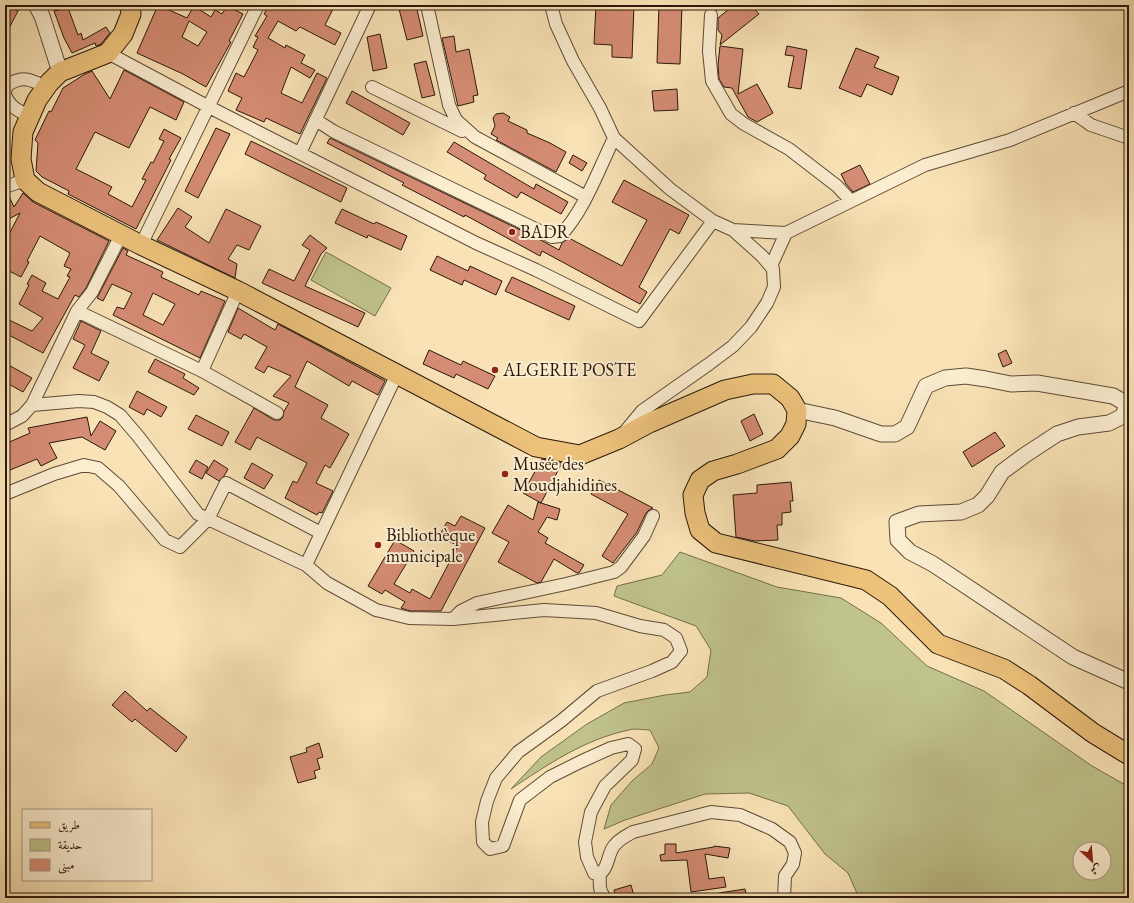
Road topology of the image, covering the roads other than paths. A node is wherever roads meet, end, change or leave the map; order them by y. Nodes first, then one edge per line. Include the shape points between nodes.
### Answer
1 (36, 5) edge
2 (130, 5) edge
3 (258, 5) edge
4 (370, 5) edge
5 (427, 5) edge
6 (551, 5) edge
7 (711, 15) dead end
8 (108, 53) junction
9 (60, 72) junction
10 (46, 87) junction
11 (372, 87) dead end
12 (1129, 91) edge
13 (5, 95) edge
14 (209, 107) junction
15 (1074, 113) junction
16 (30, 116) junction
17 (316, 120) junction
18 (475, 137) junction
19 (614, 138) junction
20 (1129, 138) edge
21 (300, 153) junction
22 (25, 180) junction
23 (5, 187) edge
24 (586, 197) junction
25 (851, 201) junction
26 (713, 221) junction
27 (733, 230) junction
28 (786, 233) junction
29 (121, 235) junction
30 (141, 245) junction
31 (771, 266) junction
32 (238, 291) junction
33 (77, 311) junction
34 (202, 371) junction
35 (397, 374) junction
36 (32, 405) junction
37 (797, 410) junction
38 (277, 413) dead end
39 (5, 425) edge
40 (619, 439) junction
41 (5, 494) edge
42 (653, 516) dead end
43 (208, 519) junction
44 (321, 533) junction
45 (306, 565) junction
46 (453, 620) junction
47 (1129, 682) edge
48 (1129, 755) edge
49 (600, 873) junction
50 (605, 898) edge
51 (784, 898) edge

1 - 9 street
2 - 8 main road via 132,14 123,34
3 - 14 street
4 - 17 street
5 - 18 street via 448,105 456,120
6 - 19 street via 556,24 573,61
7 - 25 street via 709,51 712,81 731,114 789,149 838,186
8 - 9 main road
8 - 14 street
9 - 10 main road
10 - 13 street via 24,79 16,80 6,86
10 - 16 main road
11 - 18 street
12 - 15 street
13 - 16 street via 17,110
14 - 21 street
14 - 30 street
15 - 20 street via 1091,125
15 - 25 street via 1010,140 925,165
16 - 22 main road via 23,132 21,159
17 - 21 street
17 - 24 street via 333,131 552,236 560,236
18 - 24 street
19 - 24 street
19 - 26 street via 670,189
21 - 26 street via 476,243 639,321
22 - 23 street
22 - 29 main road via 38,192
25 - 28 street
26 - 27 street
27 - 28 street
27 - 31 street
28 - 31 street
29 - 30 main road
29 - 33 street via 92,292
30 - 32 main road
31 - 40 street via 774,287 751,327 733,346 642,411
32 - 34 street
32 - 35 main road
33 - 34 street
33 - 36 street
34 - 38 street
35 - 40 main road via 536,447 580,455
35 - 44 street
36 - 39 street via 22,416
36 - 43 street via 79,401 94,402 108,407 120,415 138,436 198,514
37 - 40 main road via 790,398 773,384 753,384 725,390
37 - 47 street via 835,418 881,434 895,434 907,427 926,386 945,378 966,376 1011,384 1037,383 1113,396 1127,404 1122,416 1109,422 1078,427 1057,434 1025,455 1002,472 978,505 960,512 918,514 897,522 898,540 910,552 934,564 1073,656
37 - 48 main road via 796,424 790,436 776,449 713,471 700,480 693,495 700,530 716,543 866,580 890,596 938,644 1004,669 1093,733
41 - 43 street via 84,465 98,468 119,486 165,540 180,547
42 - 46 street via 644,536 621,567 614,572 477,603 461,611
43 - 44 street via 226,483
43 - 45 street
44 - 45 street
45 - 46 street via 327,583 376,610 410,618
46 - 49 street via 544,610 596,613 664,630 676,638 681,651 672,662 597,691 518,752 496,778 487,801 482,822 483,842 490,849 503,846 520,800 550,777 611,748 628,744 635,749 632,760 605,786 591,812 585,842 587,856 594,872
49 - 50 street via 600,889
49 - 51 street via 606,869 614,846 633,832 711,812 740,815 772,829 790,842 795,853 793,864 785,876

